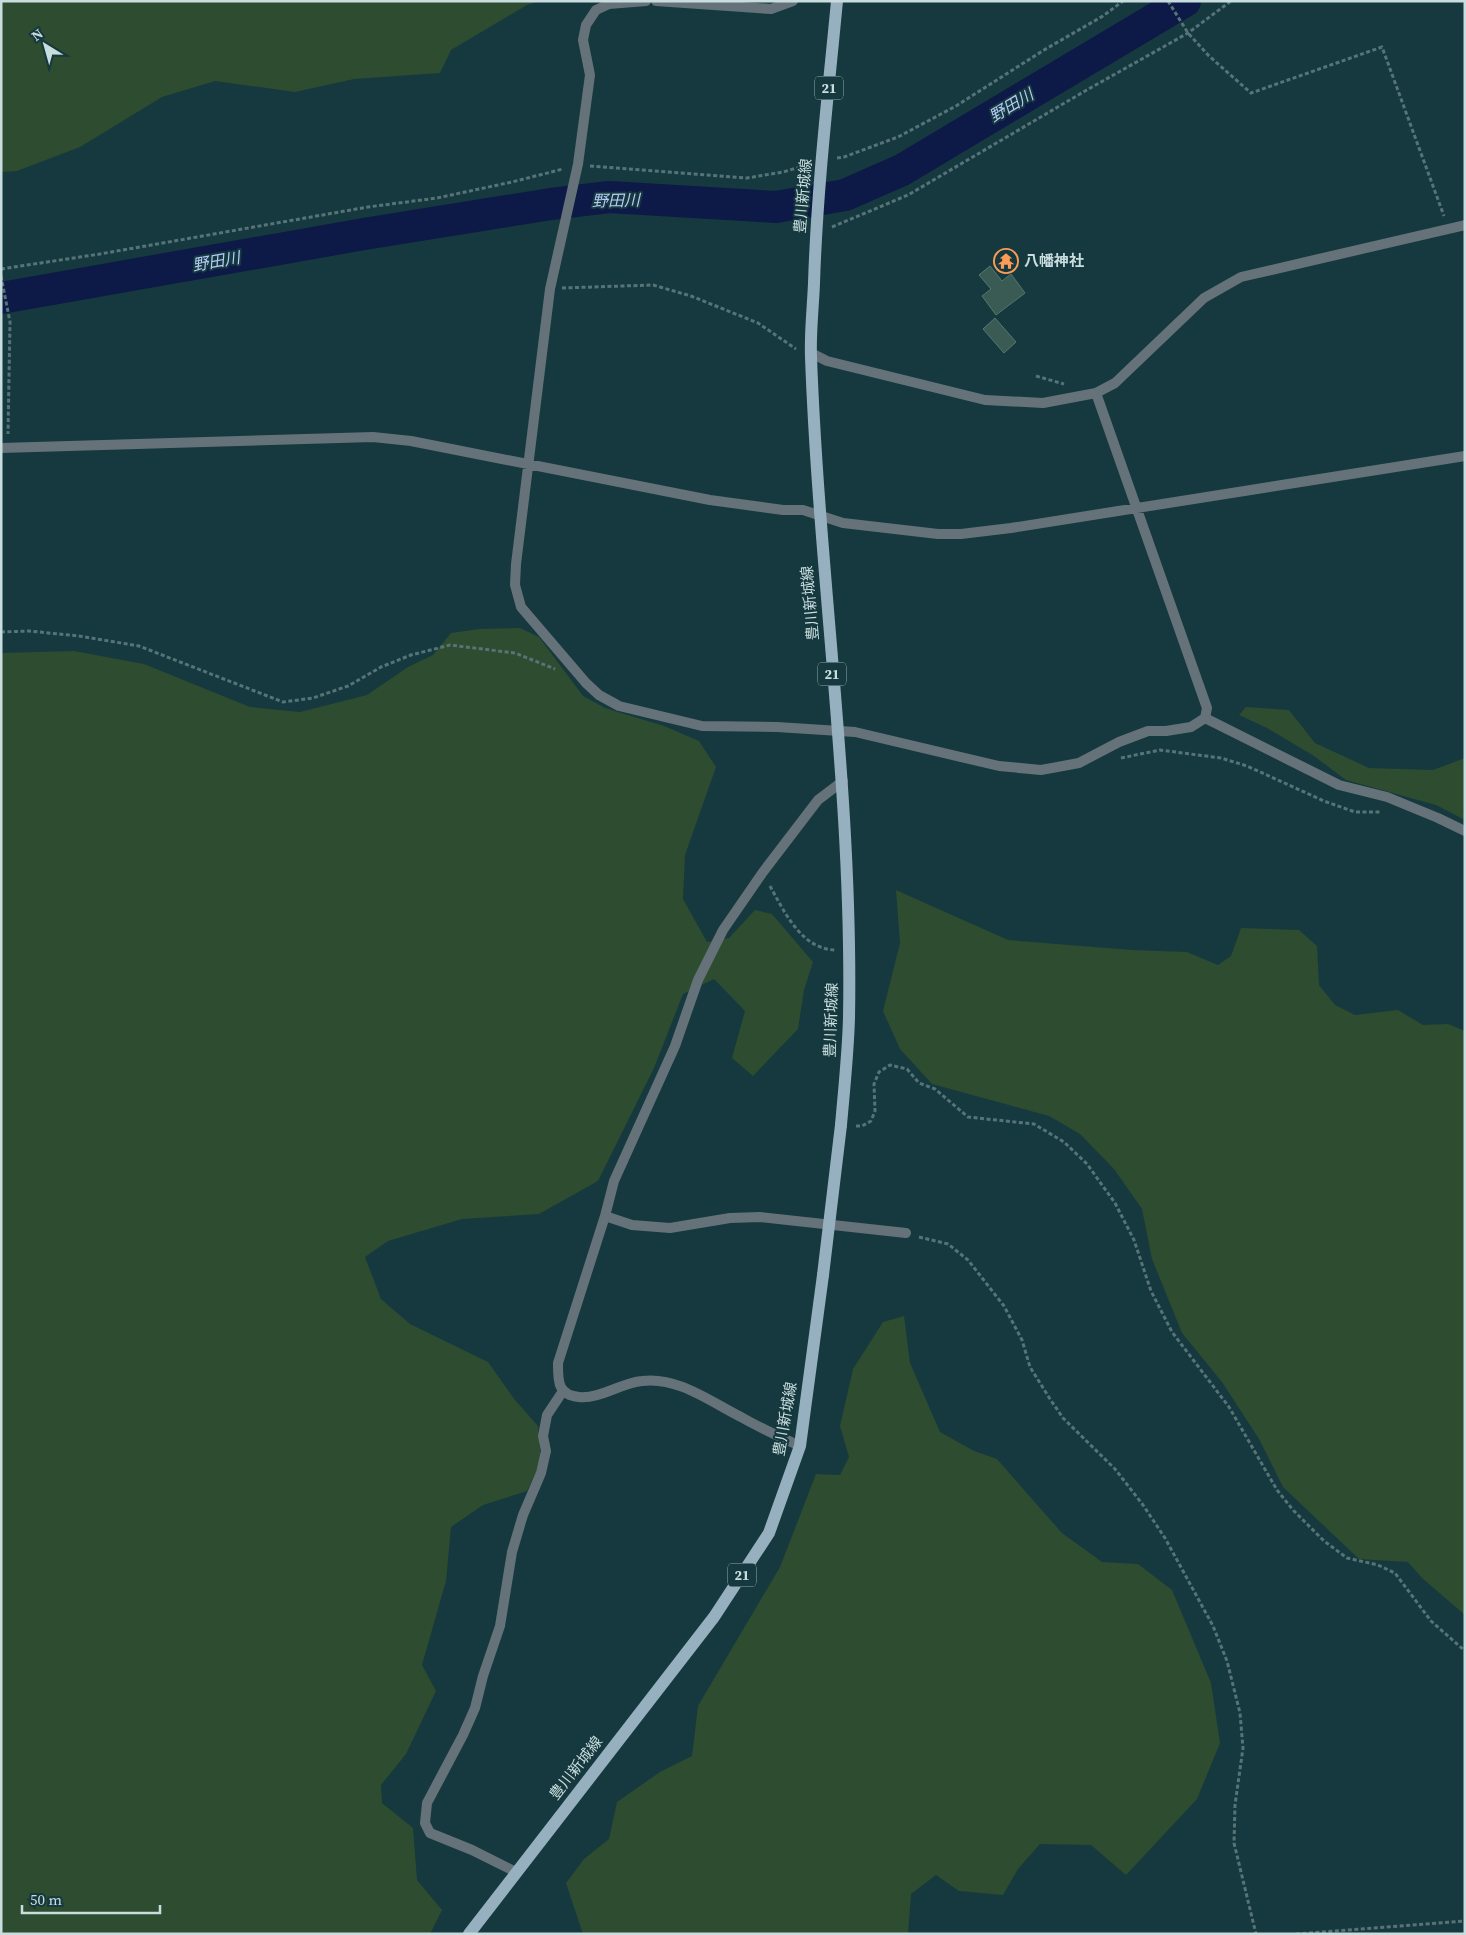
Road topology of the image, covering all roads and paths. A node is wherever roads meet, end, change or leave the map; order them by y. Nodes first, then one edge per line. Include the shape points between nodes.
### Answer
1 (646, 1) edge
2 (656, 1) edge
3 (793, 1) edge
4 (837, 1) edge
5 (1168, 1) edge
6 (1231, 1) edge
7 (1188, 33) junction
8 (1465, 225) edge
9 (816, 227) junction
10 (1448, 228) junction
11 (1, 276) edge
12 (550, 289) junction
13 (811, 353) junction
14 (1096, 393) junction
15 (6, 448) edge
16 (1465, 456) edge
17 (528, 465) junction
18 (1135, 508) junction
19 (820, 516) junction
20 (1, 632) edge
21 (576, 672) junction
22 (1205, 718) junction
23 (837, 730) junction
24 (1118, 759) dead end
25 (843, 781) junction
26 (1383, 812) dead end
27 (1465, 832) edge
28 (763, 872) junction
29 (849, 951) junction
30 (841, 1125) junction
31 (605, 1216) junction
32 (906, 1234) joint
33 (563, 1391) junction
34 (800, 1446) junction
35 (1465, 1651) edge
36 (516, 1872) junction
37 (1465, 1920) edge
38 (469, 1934) edge
39 (1256, 1934) edge
40 (1296, 1934) edge

1 - 12 street via 609,4 596,10 586,25 583,40 590,75 576,174
2 - 3 street via 771,9
4 - 9 main road, 豊川新城線 / 21
5 - 7 path
6 - 7 path
7 - 9 path via 908,195 838,225
7 - 10 path via 1251,94 1382,47
8 - 10 street
9 - 13 main road, 豊川新城線 / 21
10 - 14 street via 1241,277 1204,298 1115,383
11 - 15 path via 10,322
12 - 13 path via 653,285 691,296 758,323 793,348
12 - 17 street
13 - 14 street via 827,361 985,400 1043,402
13 - 19 main road, 豊川新城線 / 21
14 - 18 street
15 - 17 street via 373,438 411,441
16 - 18 street
17 - 19 street via 710,500 803,510
17 - 21 street via 515,585 521,607
18 - 19 street via 961,534 843,523
18 - 22 street via 1207,708
19 - 23 main road, 豊川新城線 / 21
20 - 21 path via 79,636 139,646 283,702 313,698 348,686 411,655 450,645 515,653 556,670
21 - 23 street via 599,695 619,706 692,724
22 - 23 street via 1191,727 1148,731 1078,763 1041,770 998,766
22 - 27 street via 1339,785 1395,800
23 - 25 main road, 豊川新城線 / 21
24 - 26 path via 1160,750 1221,758 1355,812
25 - 28 street via 818,800
25 - 29 main road, 豊川新城線 / 21
28 - 29 path via 785,914 807,940 828,950
28 - 31 street via 723,930 698,980 675,1046 614,1181
29 - 30 main road, 豊川新城線 / 21 via 849,1022
30 - 34 main road, 豊川新城線 / 21, bridge
30 - 35 path via 862,1126 871,1121 875,1111 874,1084 879,1072 890,1065 907,1069 919,1083 935,1089 968,1117 1034,1124 1064,1142 1087,1164 1115,1203 1134,1240 1151,1291 1172,1332 1229,1407 1277,1490 1324,1541 1347,1558 1378,1565 1395,1573 1431,1621
31 - 32 street via 632,1225 670,1228 730,1218 760,1217
31 - 33 street via 558,1363 558,1383
32 - 39 path via 948,1244 968,1260 1004,1306 1022,1340 1030,1367 1050,1399 1063,1418 1115,1469 1143,1506 1165,1538 1213,1626 1227,1661 1240,1713 1243,1748 1235,1805 1234,1843
33 - 34 street via 578,1397 641,1381 664,1381 689,1390
33 - 36 street via 547,1415 543,1436 546,1451 541,1473 512,1552 500,1626 475,1708 427,1803 425,1823 430,1833
34 - 36 main road, 豊川新城線 / 21 via 769,1533 714,1617
36 - 38 main road, 豊川新城線 / 21
37 - 40 path

